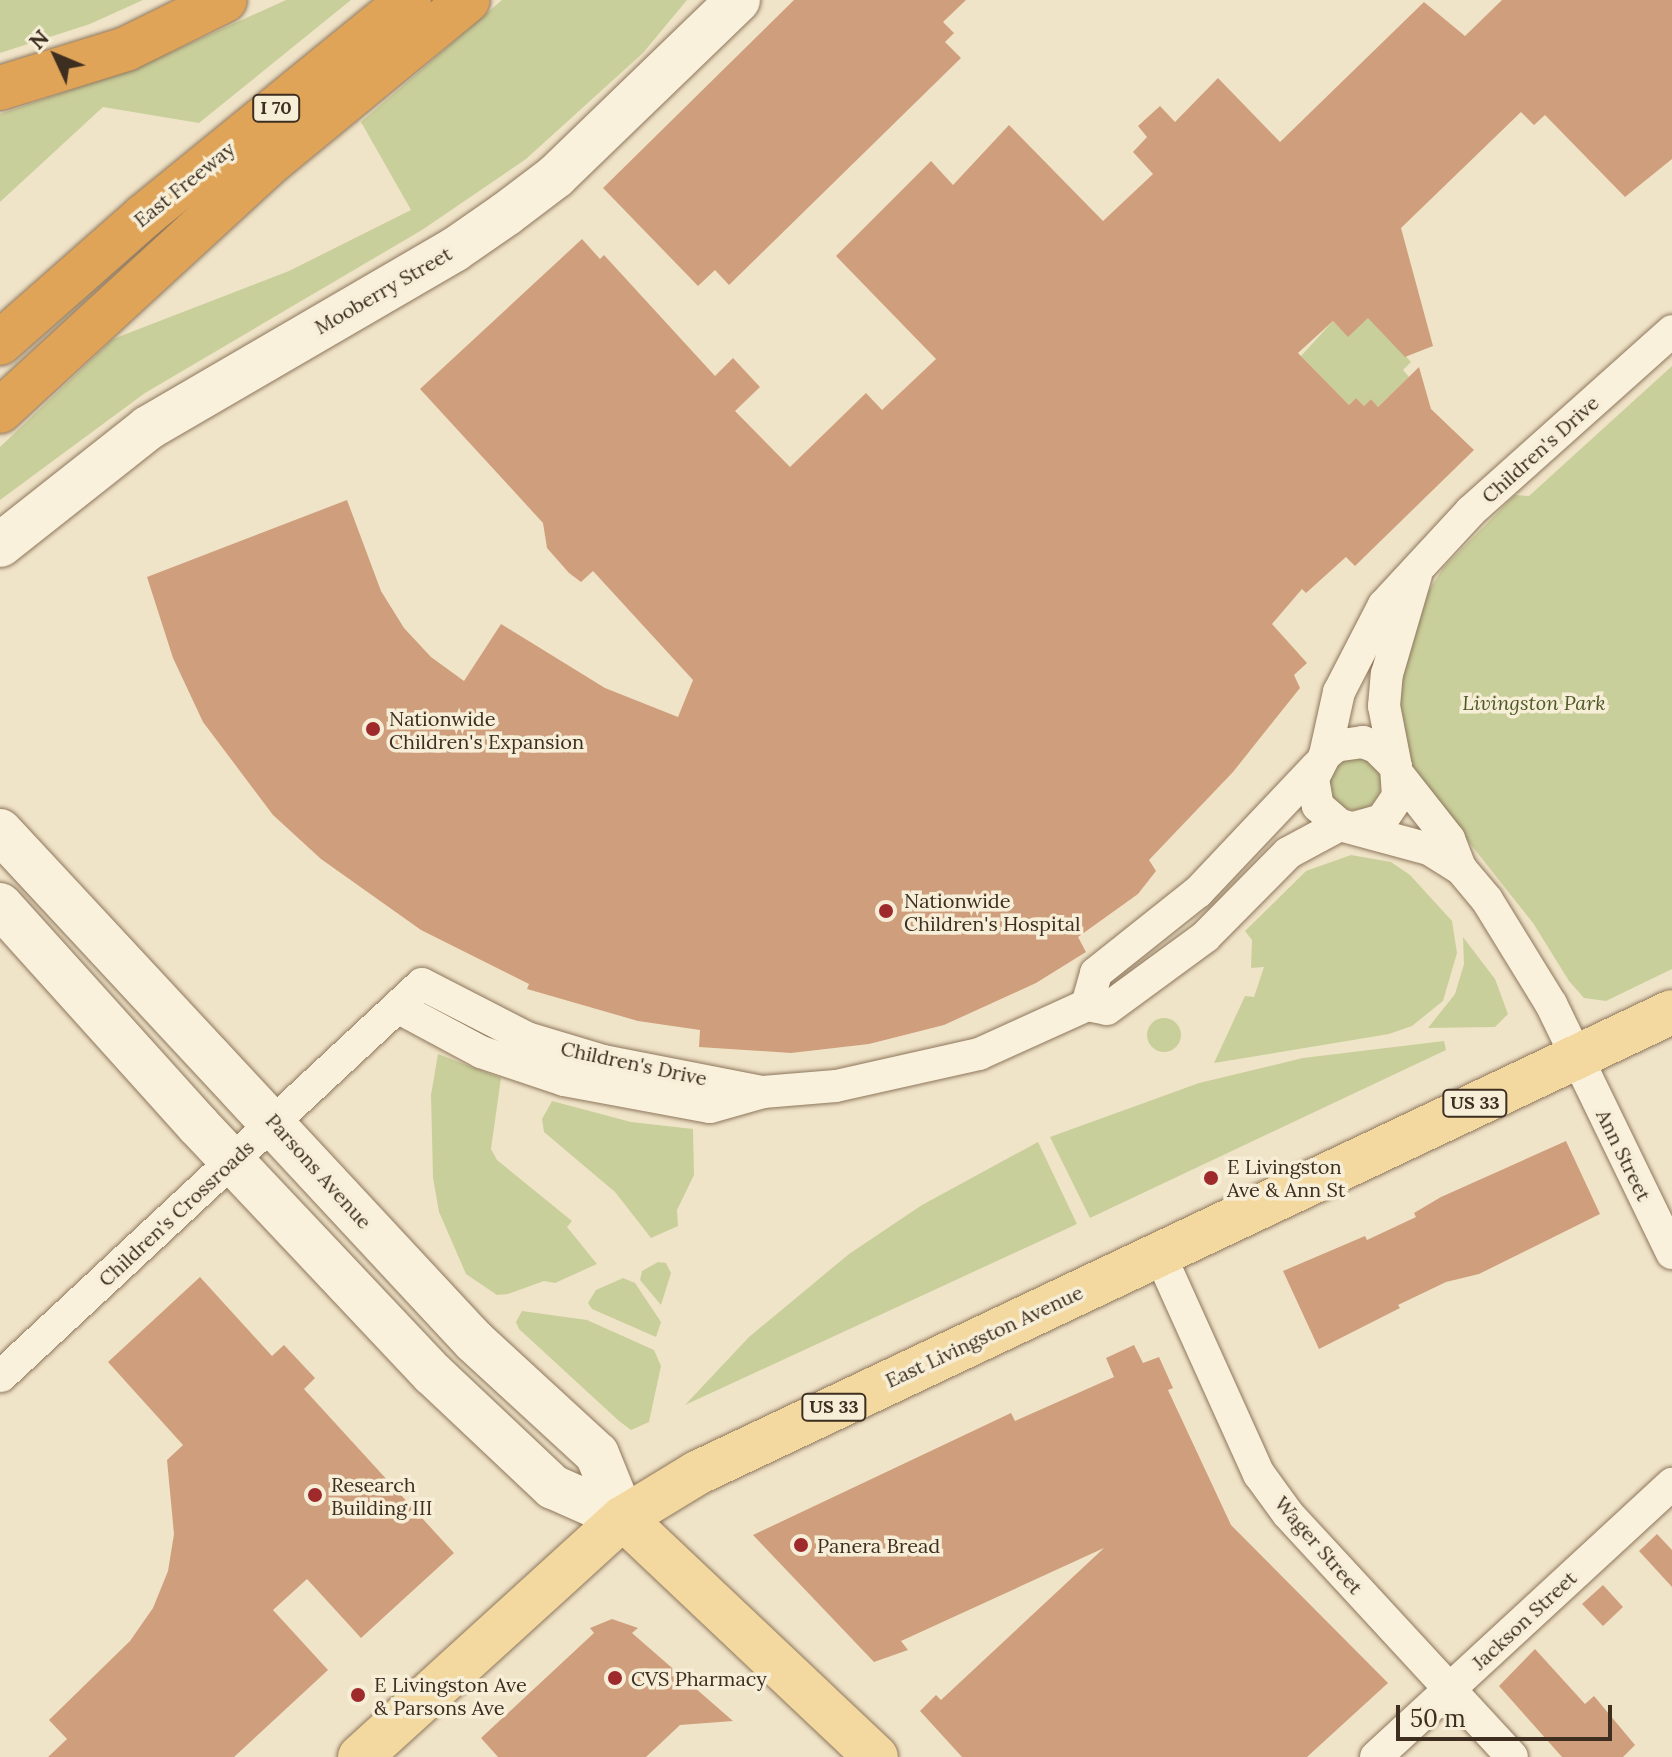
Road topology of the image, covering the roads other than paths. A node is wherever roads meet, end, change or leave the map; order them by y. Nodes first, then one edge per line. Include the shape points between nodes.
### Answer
1 (225, 0) edge
2 (409, 0) edge
3 (468, 0) edge
4 (738, 0) edge
5 (0, 88) edge
6 (1672, 331) edge
7 (0, 343) edge
8 (0, 411) edge
9 (0, 545) edge
10 (1416, 575) junction
11 (1321, 760) junction
12 (1396, 770) junction
13 (1347, 827) junction
14 (0, 831) edge
15 (1461, 869) junction
16 (0, 905) edge
17 (422, 984) joint
18 (1087, 1005) junction
19 (399, 1008) junction
20 (1672, 1012) edge
21 (1576, 1057) junction
22 (763, 1092) junction
23 (275, 1121) junction
24 (231, 1161) junction
25 (1159, 1253) junction
26 (1672, 1253) edge
27 (1, 1376) edge
28 (1672, 1484) edge
29 (623, 1518) junction
30 (1449, 1690) junction
31 (360, 1757) edge
32 (876, 1757) edge
33 (1376, 1757) edge
34 (1512, 1757) edge

1 - 5 highway via 126,49
2 - 7 highway, East Freeway / I 70 via 144,216
3 - 8 highway via 266,166
4 - 9 street, Mooberry Street via 556,176 506,214 148,428
6 - 10 street, Children's Drive via 1471,511
10 - 11 street, Children's Drive via 1384,605 1360,643 1339,692
10 - 12 street, Children's Drive via 1387,674 1385,720
11 - 12 street via 1336,746 1363,742 1376,747
11 - 13 street via 1316,800
11 - 18 street via 1198,892 1096,973
12 - 13 street via 1392,809 1382,820
12 - 15 street via 1449,839
13 - 15 street via 1429,849
13 - 18 street, Children's Drive via 1288,853 1205,937 1107,1009
14 - 23 street, Parsons Avenue
15 - 21 street, Ann Street via 1510,930
16 - 24 street, Parsons Avenue
17 - 19 street, Children's Crossroads
17 - 22 street, Children's Drive via 465,1010 545,1044
18 - 22 street, Children's Drive via 979,1054 917,1072
19 - 22 street, Children's Drive via 481,1052 564,1080 710,1107
19 - 23 street, Children's Crossroads
20 - 21 main road, East Livingston Avenue / US 33
21 - 25 main road, East Livingston Avenue / US 33
21 - 26 street, Ann Street
23 - 24 street, Children's Crossroads
23 - 29 street, Parsons Avenue via 474,1341 597,1454
24 - 27 street, Children's Crossroads
24 - 29 street, Parsons Avenue via 433,1374 553,1487
25 - 29 main road, East Livingston Avenue / US 33 via 697,1473
25 - 30 street, Wager Street via 1259,1474 1288,1514
28 - 30 street, Jackson Street
29 - 31 main road, East Livingston Avenue / US 33
29 - 32 main road, Parsons Avenue
30 - 33 street, Jackson Street
30 - 34 street, Wager Street

